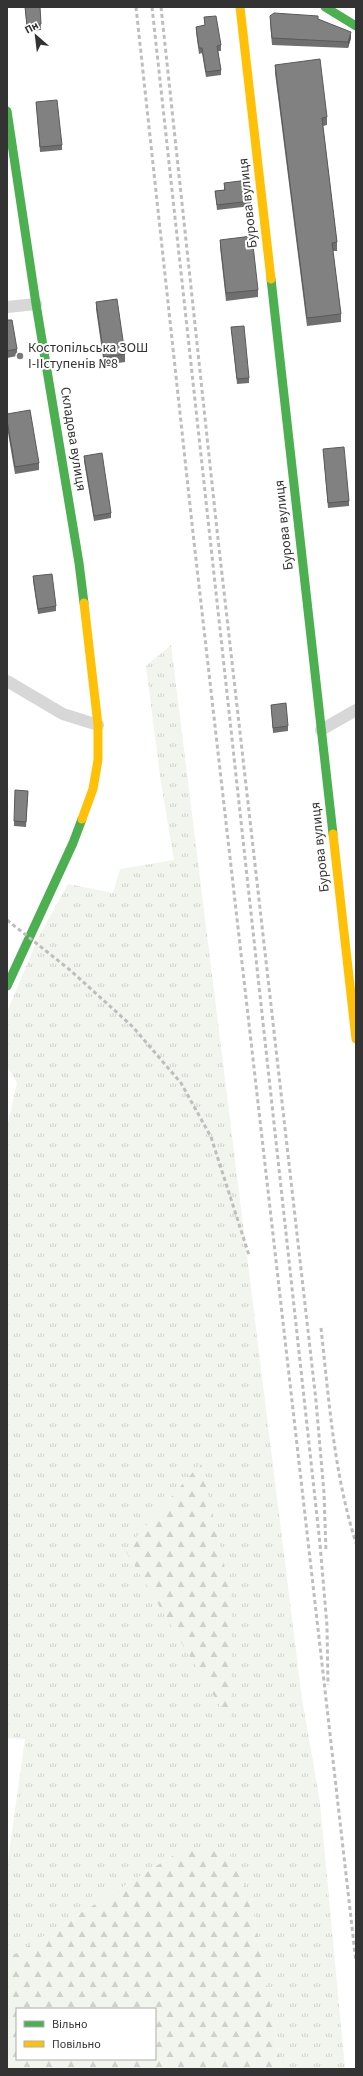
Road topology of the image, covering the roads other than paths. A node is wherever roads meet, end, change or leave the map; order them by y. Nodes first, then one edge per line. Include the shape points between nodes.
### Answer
1 (240, 7) edge
2 (325, 7) edge
3 (356, 26) edge
4 (7, 111) edge
5 (36, 304) junction
6 (7, 307) edge
7 (7, 681) edge
8 (356, 710) edge
9 (98, 725) junction
10 (321, 730) junction
11 (7, 986) edge
12 (356, 1039) edge

1 - 10 street, Бурова вулиця
2 - 3 street
4 - 5 street, Складова вулиця
5 - 6 street
5 - 9 street, Складова вулиця via 79,563
7 - 9 street via 63,714
8 - 10 street
9 - 11 street, Складова вулиця via 98,760 93,789 73,843
10 - 12 street, Бурова вулиця

